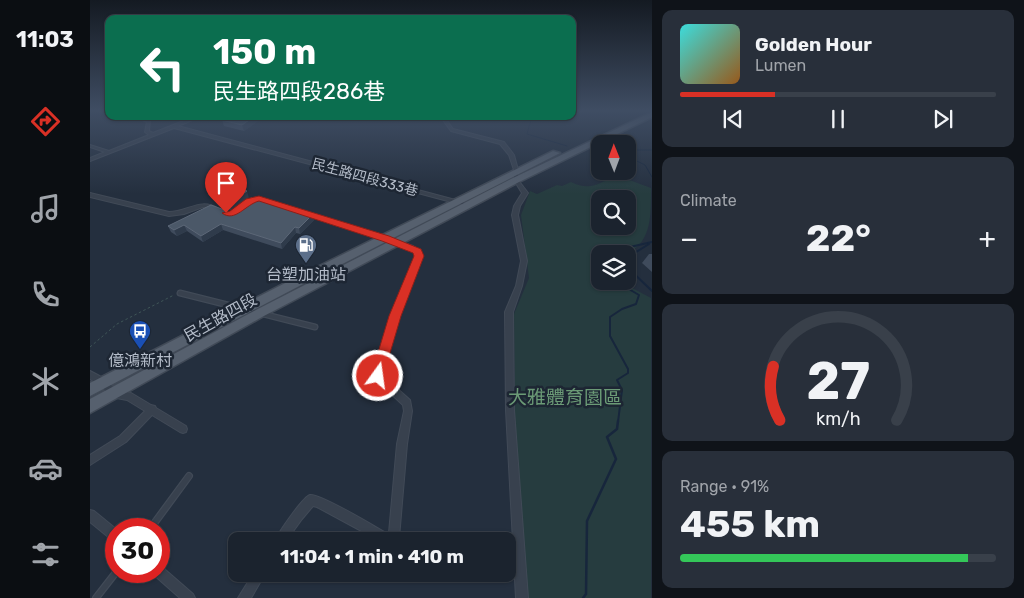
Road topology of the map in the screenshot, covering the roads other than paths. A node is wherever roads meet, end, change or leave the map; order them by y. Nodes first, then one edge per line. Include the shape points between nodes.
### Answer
1 (146, 138) edge
2 (216, 138) edge
3 (482, 138) edge
4 (594, 138) edge
5 (598, 138) edge
6 (90, 146) edge
7 (576, 148) junction
8 (110, 152) junction
9 (90, 160) edge
10 (517, 176) junction
11 (90, 194) edge
12 (457, 202) junction
13 (468, 206) junction
14 (220, 210) edge
15 (304, 213) edge
16 (391, 241) junction
17 (180, 293) road end
18 (244, 310) junction
19 (258, 314) junction
20 (315, 327) dead end
21 (90, 375) edge
22 (104, 383) junction
23 (90, 390) edge
24 (114, 394) junction
25 (90, 406) edge
26 (152, 409) junction
27 (182, 429) dead end
28 (90, 460) edge
29 (189, 476) dead end
30 (90, 515) edge
31 (158, 518) edge
32 (105, 527) edge
33 (286, 532) edge
34 (375, 532) edge
35 (395, 532) edge
36 (170, 581) edge
37 (254, 582) edge
38 (108, 583) edge
39 (96, 598) edge
40 (189, 598) edge
41 (244, 598) edge
42 (522, 598) edge

1 - 8 street
2 - 12 street, 民生路四段333巷
3 - 10 street via 508,148
4 - 7 main road
5 - 7 main road
6 - 8 street
7 - 10 main road, 民生路四段
8 - 9 street
10 - 12 main road, 民生路四段
10 - 13 main road, 民生路四段
10 - 42 street via 525,193 515,215 524,261 509,312 509,361
11 - 14 street via 176,215 202,204
12 - 13 street, 民生路四段333巷
12 - 16 main road, 民生路四段
13 - 16 main road, 民生路四段
15 - 16 street
16 - 18 main road, 民生路四段
16 - 19 main road, 民生路四段
16 - 35 street via 412,247 419,256 395,316 378,376 407,403 408,411
17 - 18 lane
18 - 19 lane
18 - 22 main road, 民生路四段
19 - 20 lane
19 - 24 main road, 民生路四段
21 - 22 street
22 - 23 main road, 民生路四段
22 - 24 street
24 - 25 main road, 民生路四段
24 - 26 street via 128,396
26 - 27 street
26 - 28 street via 123,439
29 - 31 lane
30 - 32 street
33 - 34 street via 310,500
36 - 40 street
37 - 41 street
38 - 39 lane

